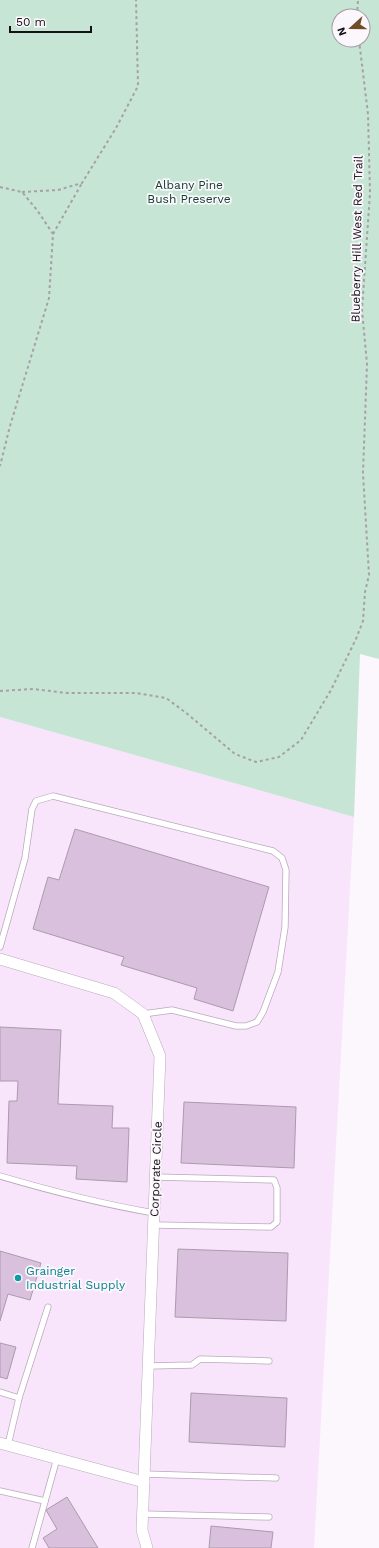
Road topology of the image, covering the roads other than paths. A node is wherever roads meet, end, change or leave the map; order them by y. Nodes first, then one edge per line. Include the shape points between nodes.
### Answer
1 (0, 947) edge
2 (0, 959) edge
3 (143, 1014) junction
4 (0, 1176) edge
5 (155, 1178) junction
6 (154, 1213) junction
7 (154, 1225) junction
8 (48, 1307) dead end
9 (269, 1361) dead end
10 (149, 1366) junction
11 (0, 1392) edge
12 (19, 1398) junction
13 (4, 1444) edge
14 (57, 1458) junction
15 (144, 1478) junction
16 (276, 1478) dead end
17 (0, 1491) edge
18 (45, 1501) junction
19 (142, 1514) junction
20 (269, 1517) dead end
21 (32, 1548) edge
22 (146, 1548) edge

1 - 3 lane via 25,858 32,810 36,801 45,797 53,796 76,801 273,851 282,858 286,870 285,927 278,972 257,1022 236,1026 172,1010
2 - 3 street via 114,993
3 - 5 street, Corporate Circle via 160,1056
4 - 6 lane via 97,1202
5 - 6 street, Corporate Circle
5 - 7 lane via 274,1180 277,1188 277,1222 271,1227
6 - 7 street, Corporate Circle
7 - 10 street, Corporate Circle
8 - 12 lane
9 - 10 lane via 200,1359 192,1365
10 - 15 street, Corporate Circle
11 - 12 lane
12 - 13 lane
13 - 14 street
14 - 15 street
14 - 18 lane
15 - 16 lane
15 - 19 street, Corporate Circle
17 - 18 lane
18 - 21 lane
19 - 20 lane
19 - 22 street, Corporate Circle

